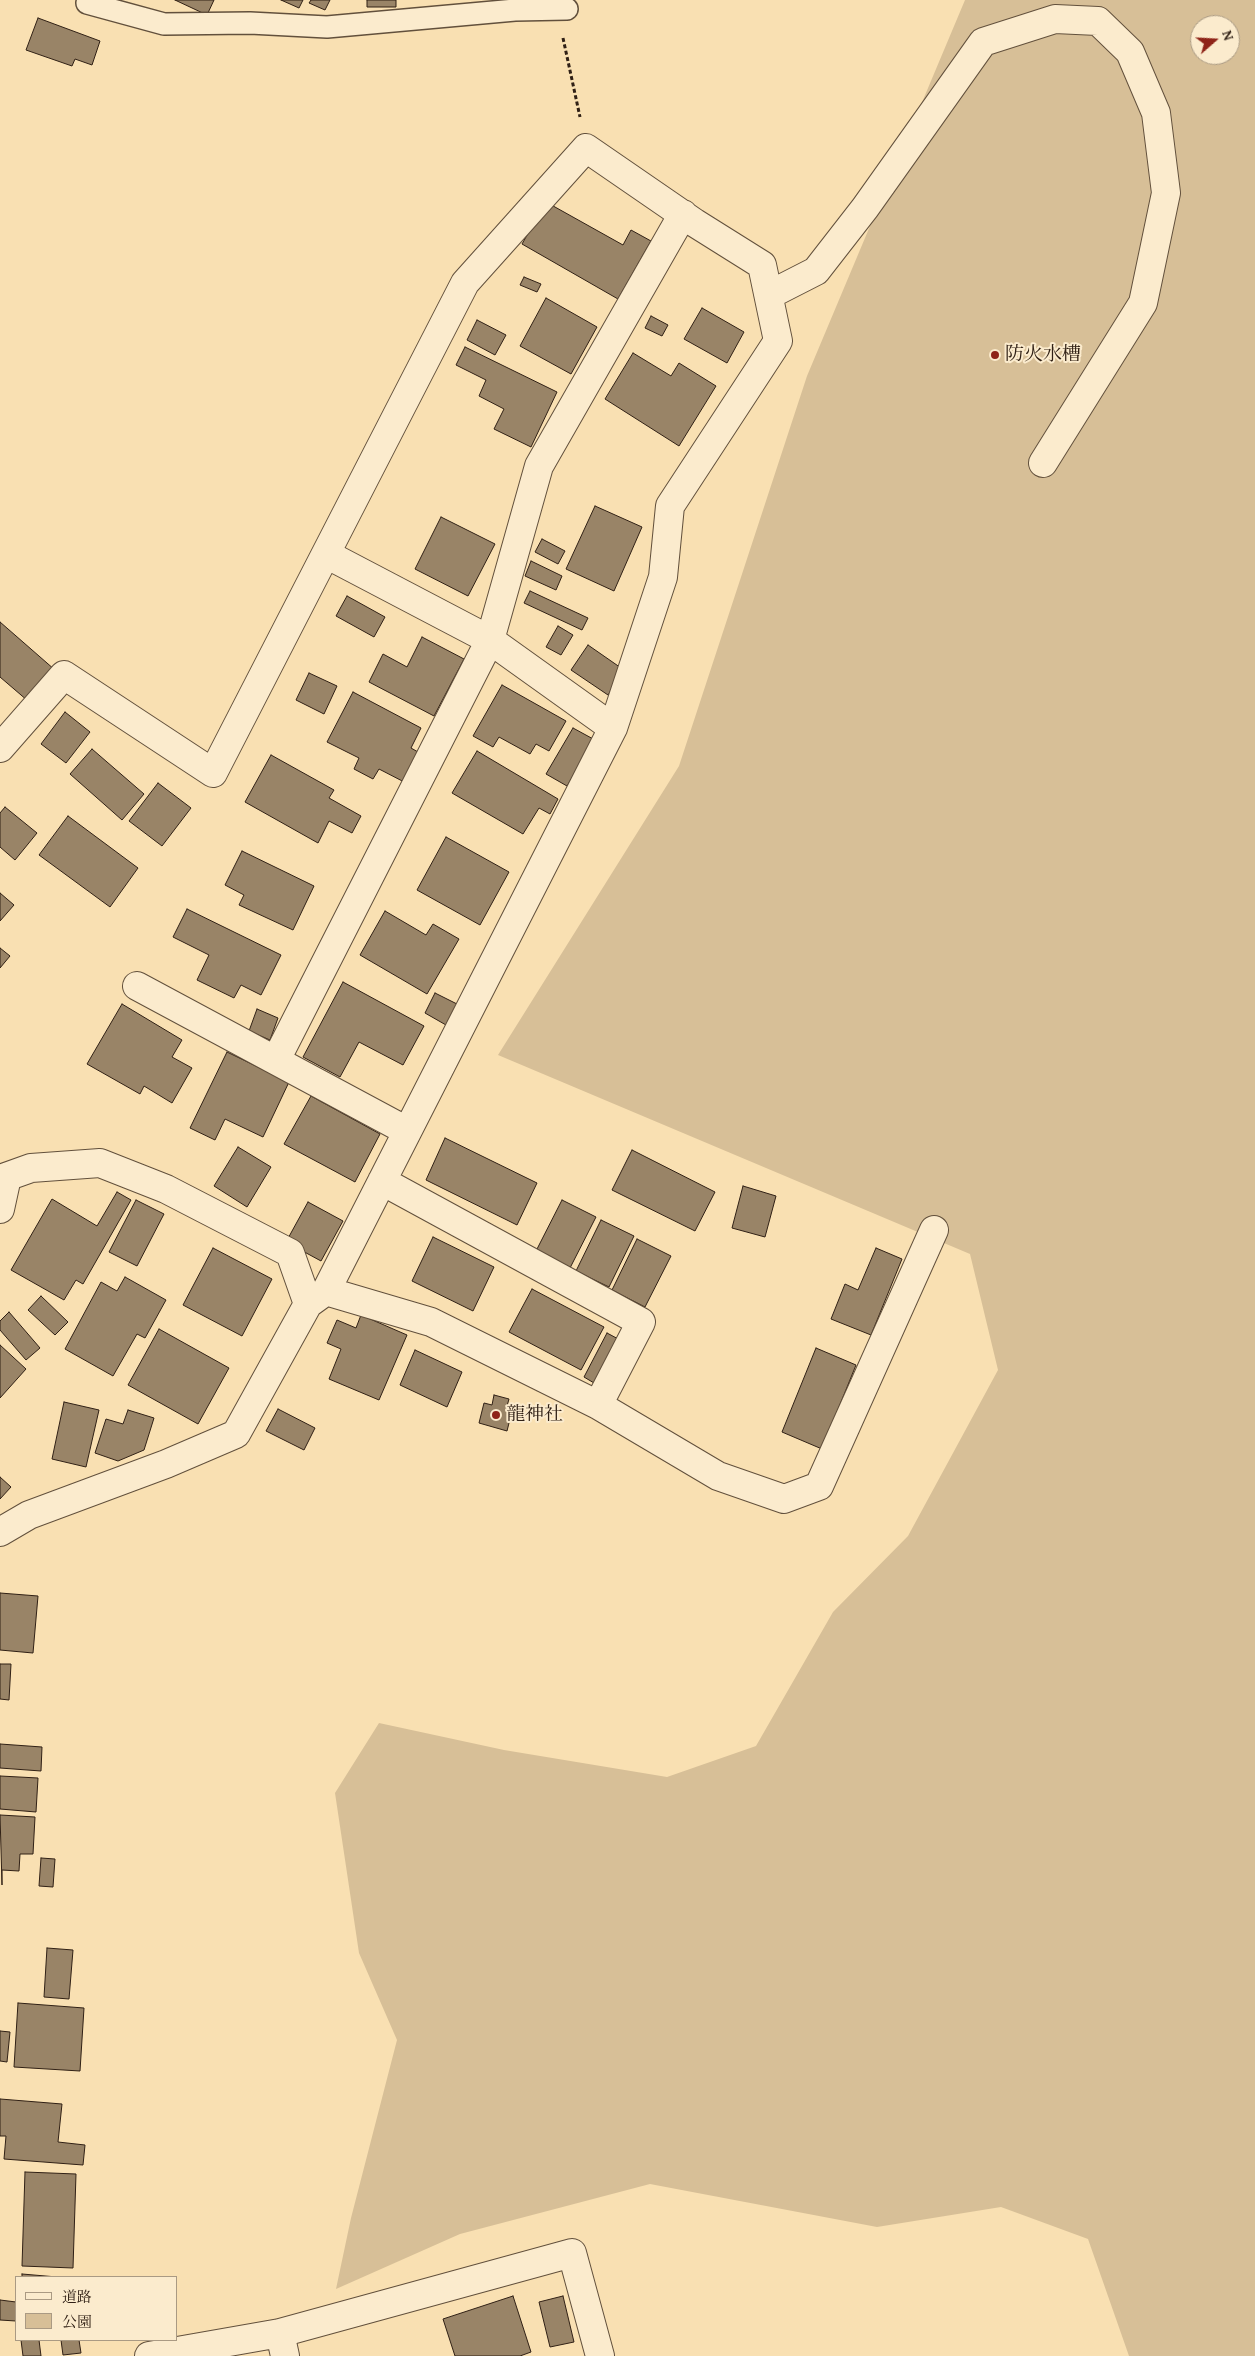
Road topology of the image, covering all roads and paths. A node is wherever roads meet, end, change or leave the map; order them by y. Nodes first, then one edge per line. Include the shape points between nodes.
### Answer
1 (88, 3) dead end
2 (567, 9) joint
3 (586, 148) junction
4 (683, 214) junction
5 (769, 295) junction
6 (1043, 463) dead end
7 (326, 554) junction
8 (490, 640) junction
9 (613, 728) junction
10 (0, 748) edge
11 (137, 986) dead end
12 (276, 1060) junction
13 (407, 1131) junction
14 (3, 1178) edge
15 (382, 1181) junction
16 (0, 1208) edge
17 (934, 1230) dead end
18 (317, 1298) junction
19 (598, 1404) junction
20 (0, 1532) edge
21 (282, 2345) edge
22 (156, 2355) edge
23 (600, 2356) edge

1 - 2 lane via 164,24 250,23 327,27 515,10
2 - 3 path via 560,24
3 - 4 street
3 - 7 street via 465,283
4 - 5 street via 762,265
4 - 8 street via 539,466
5 - 6 street via 816,271 983,42 1055,19 1098,21 1130,52 1156,112 1166,193 1143,303
5 - 9 street via 778,341 670,506 663,577
7 - 8 street
7 - 10 street via 213,773 64,675
8 - 9 street
8 - 12 street
9 - 13 street
11 - 12 street
12 - 13 street
13 - 15 street
14 - 16 street
14 - 18 street via 31,1168 100,1163 166,1189 290,1253
15 - 18 street
15 - 19 street via 641,1322
17 - 19 street via 819,1486 784,1499 718,1476
18 - 19 street via 431,1322
18 - 20 street via 236,1434 166,1464 28,1515
21 - 22 street
21 - 23 street via 572,2253

